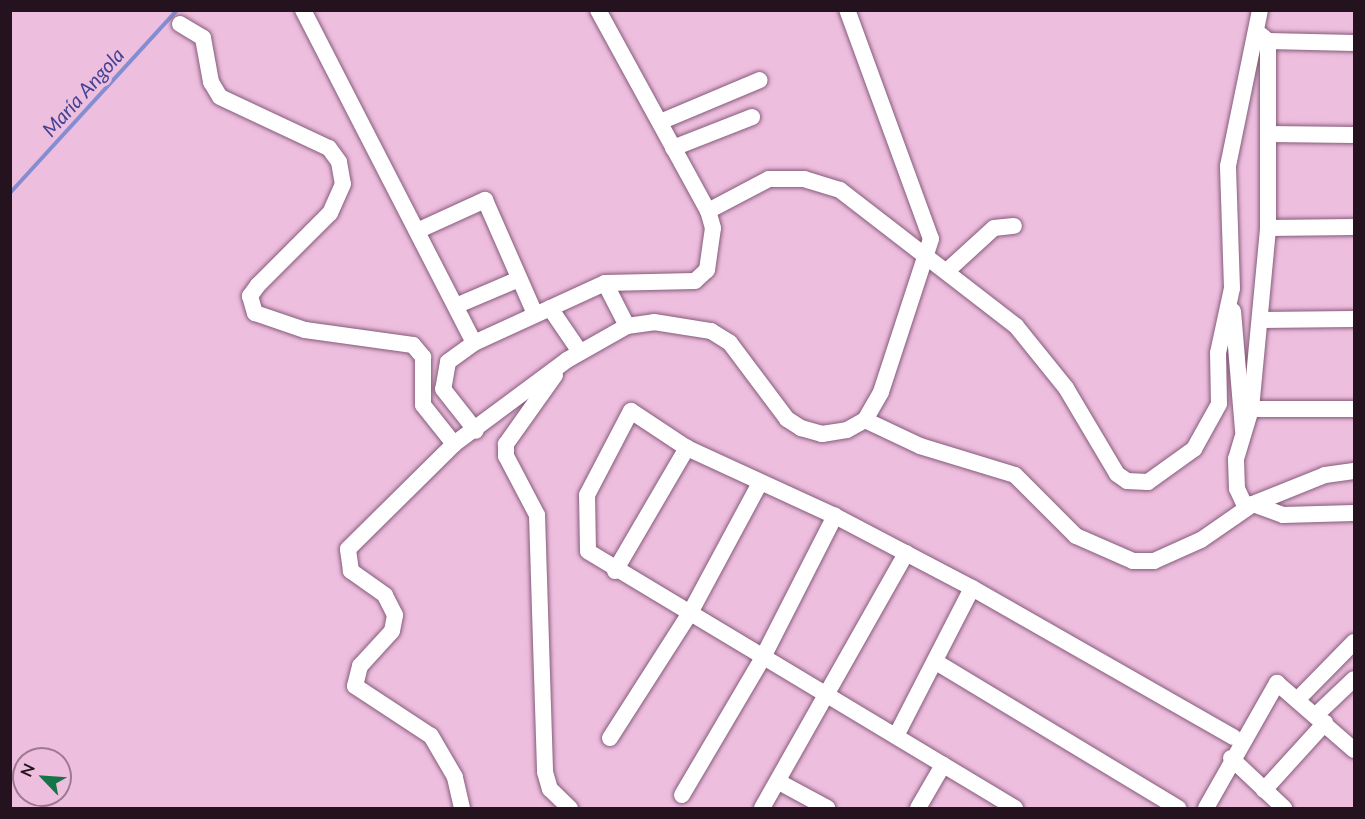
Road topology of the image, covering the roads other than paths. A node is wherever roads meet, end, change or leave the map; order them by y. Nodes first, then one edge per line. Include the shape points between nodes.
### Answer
1 (303, 10) edge
2 (598, 10) edge
3 (847, 10) edge
4 (1260, 10) edge
5 (180, 24) dead end
6 (1262, 36) junction
7 (1354, 43) edge
8 (760, 80) dead end
9 (752, 117) dead end
10 (660, 122) junction
11 (1269, 134) junction
12 (1354, 135) edge
13 (673, 148) junction
14 (708, 211) junction
15 (1014, 226) dead end
16 (1354, 227) edge
17 (1268, 228) junction
18 (417, 231) junction
19 (927, 255) junction
20 (948, 270) junction
21 (519, 279) junction
22 (605, 283) junction
23 (1232, 288) junction
24 (458, 305) junction
25 (543, 311) junction
26 (1354, 319) edge
27 (1260, 320) junction
28 (627, 326) junction
29 (474, 343) junction
30 (573, 356) junction
31 (507, 405) junction
32 (1251, 409) junction
33 (1354, 409) edge
34 (865, 420) junction
35 (521, 421) junction
36 (476, 431) junction
37 (1243, 432) junction
38 (454, 444) junction
39 (687, 448) junction
40 (1354, 471) edge
41 (759, 484) junction
42 (1249, 506) junction
43 (1354, 513) edge
44 (836, 516) junction
45 (906, 553) junction
46 (615, 571) junction
47 (972, 588) junction
48 (690, 614) junction
49 (1354, 642) edge
50 (762, 659) junction
51 (936, 662) junction
52 (1354, 678) edge
53 (829, 697) junction
54 (1298, 699) junction
55 (1320, 719) junction
56 (896, 736) junction
57 (1233, 737) dead end
58 (610, 738) dead end
59 (1354, 750) edge
60 (1231, 758) junction
61 (943, 765) junction
62 (779, 782) junction
63 (682, 795) dead end
64 (1271, 801) edge
65 (462, 808) edge
66 (570, 808) edge
67 (762, 808) edge
68 (827, 808) edge
69 (918, 808) edge
70 (1015, 808) edge
71 (1178, 808) edge
72 (1206, 808) edge

1 - 18 street
2 - 10 street
3 - 19 street via 928,221
4 - 6 street
5 - 38 street via 203,38 211,82 220,97 329,148 339,162 343,184 330,213 258,285 250,296 255,313 305,330 413,345 423,357 423,405
6 - 7 street
6 - 11 street
6 - 23 street via 1228,166
8 - 10 street
9 - 13 street
10 - 13 street
11 - 12 street
11 - 17 street
13 - 14 street
14 - 19 street via 769,179 804,179 840,190
14 - 22 street via 712,248 701,278
15 - 20 street via 994,228
16 - 17 street
17 - 27 street
18 - 21 street via 485,200
18 - 24 street
19 - 20 street
19 - 34 street via 881,392
20 - 23 street via 1034,344 1117,474 1137,483 1165,475 1206,432 1219,404 1218,353
21 - 24 street
21 - 25 street
22 - 25 street
22 - 28 street
23 - 37 street
24 - 29 street
25 - 29 street
25 - 30 street
26 - 27 street
27 - 32 street
28 - 30 street
28 - 34 street via 672,322 711,331 730,343 787,419 801,428 822,434 847,430
29 - 36 street via 448,362 443,388
30 - 31 street
30 - 35 street
31 - 35 street
31 - 36 street
32 - 33 street
32 - 37 street
34 - 42 street via 920,446 1015,475 1076,536 1133,561 1154,561 1201,540
35 - 66 street via 506,456 537,515 545,772 550,789
36 - 38 street
37 - 42 street via 1237,489
38 - 65 street via 353,539 347,561 362,582 391,601 395,615 392,631 360,666 355,686 430,736 455,777
39 - 41 street
39 - 46 street
39 - 46 street via 632,411 587,495 588,551
40 - 42 street via 1325,475
41 - 44 street
41 - 48 street
42 - 43 street via 1283,515
44 - 45 street
44 - 50 street
45 - 47 street
45 - 53 street
46 - 48 street
47 - 51 street
47 - 57 street
48 - 50 street
48 - 58 street
49 - 54 street
50 - 53 street
50 - 63 street
51 - 56 street
51 - 71 street
52 - 55 street
53 - 56 street
53 - 62 street
54 - 55 street
54 - 60 street via 1277,683
55 - 59 street
55 - 64 street
56 - 61 street
60 - 64 street
60 - 72 street
61 - 69 street
61 - 70 street
62 - 67 street
62 - 68 street

